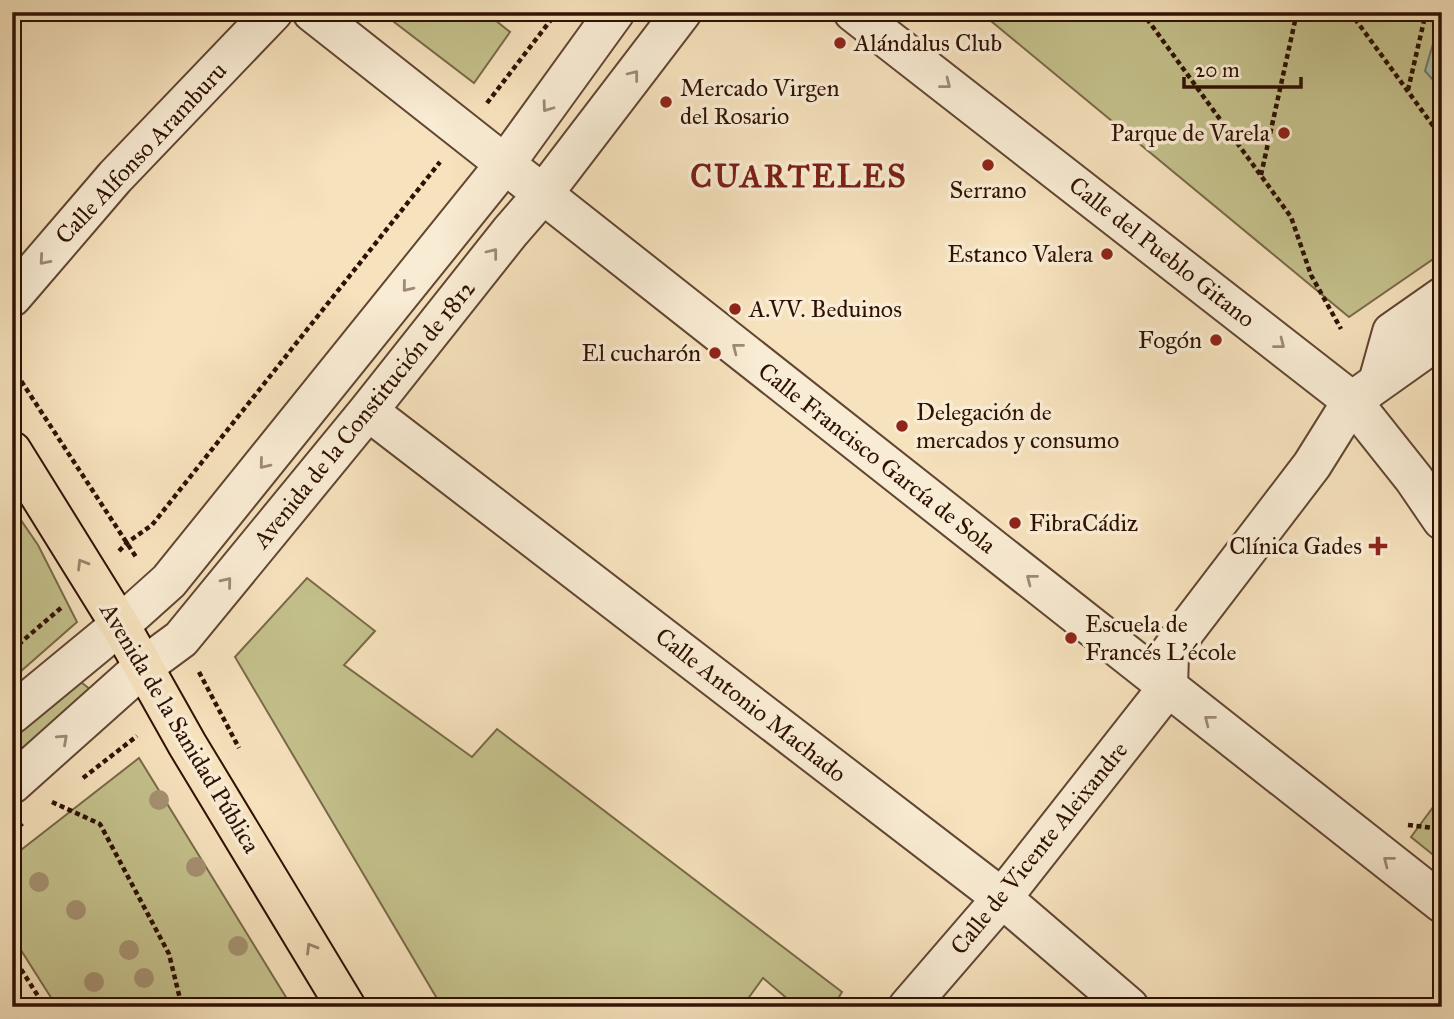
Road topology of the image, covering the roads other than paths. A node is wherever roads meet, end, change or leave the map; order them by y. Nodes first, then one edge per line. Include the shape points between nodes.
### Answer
1 (273, 12) edge
2 (312, 12) edge
3 (615, 12) edge
4 (682, 12) edge
5 (853, 12) edge
6 (505, 164) junction
7 (543, 194) junction
8 (12, 297) edge
9 (1442, 297) edge
10 (1442, 337) edge
11 (1365, 392) junction
12 (368, 411) junction
13 (12, 451) edge
14 (1442, 520) edge
15 (120, 625) junction
16 (144, 667) junction
17 (1168, 687) junction
18 (12, 714) edge
19 (20, 777) edge
20 (1002, 898) junction
21 (1442, 903) edge
22 (346, 1007) edge
23 (908, 1007) edge
24 (1129, 1007) edge

1 -> 8 street, Calle Alfonso Aramburu via 115,177
2 - 6 street, Calle Francisco García de Sola
3 -> 6 street, Avenida de la Constitución de 1812
7 -> 4 street, Avenida de la Constitución de 1812
5 -> 11 street, Calle del Pueblo Gitano
6 - 7 street, Calle Francisco García de Sola
6 -> 15 street, Avenida de la Constitución de 1812 via 169,581
12 -> 7 street, Avenida de la Constitución de 1812
17 -> 7 street, Calle Francisco García de Sola
9 - 11 street via 1392,332
10 - 11 street
11 - 14 street, Calle del Pueblo Gitano
11 - 17 street via 1169,654
16 -> 12 street, Avenida de la Constitución de 1812 via 181,639
12 - 20 street, Calle Antonio Machado
15 -> 13 main road, Avenida de la Sanidad Pública
15 - 16 main road, Avenida de la Sanidad Pública
15 - 18 street, Avenida de la Constitución de 1812
19 -> 16 street, Avenida de la Constitución de 1812
22 -> 16 main road, Avenida de la Sanidad Pública
17 - 20 street, Calle de Vicente Aleixandre
21 -> 17 street, Calle Francisco García de Sola
20 - 23 street, Calle de Vicente Aleixandre
20 - 24 street, Calle Antonio Machado

